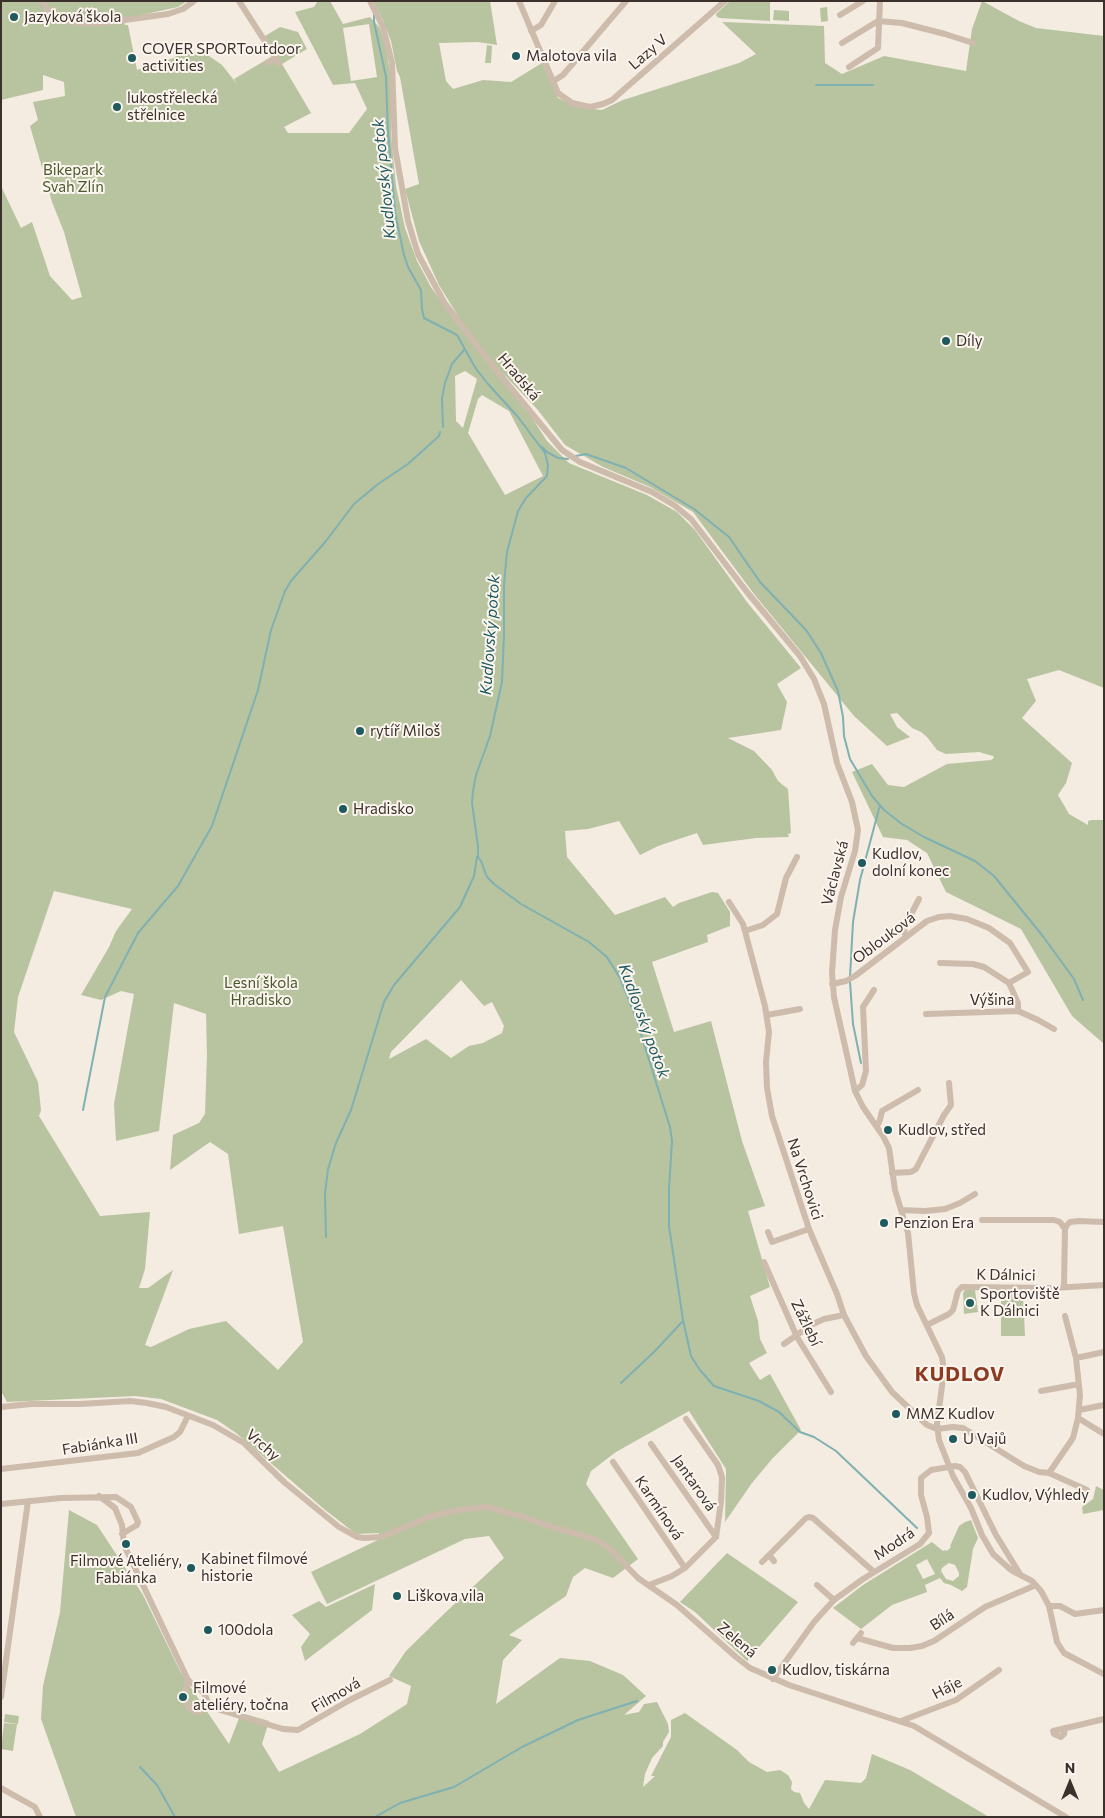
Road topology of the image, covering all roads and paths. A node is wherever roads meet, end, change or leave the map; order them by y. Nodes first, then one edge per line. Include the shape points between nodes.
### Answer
1 (42, 1) edge
2 (194, 1) edge
3 (239, 1) edge
4 (519, 1) edge
5 (555, 1) edge
6 (626, 1) edge
7 (725, 1) edge
8 (863, 1) edge
9 (880, 1) edge
10 (371, 3) edge
11 (840, 15) dead end
12 (878, 21) junction
13 (531, 31) junction
14 (842, 43) dead end
15 (973, 43) dead end
16 (267, 63) dead end
17 (849, 67) dead end
18 (552, 82) junction
19 (808, 667) joint
20 (797, 857) dead end
21 (919, 898) dead end
22 (729, 902) dead end
23 (745, 931) junction
24 (906, 937) junction
25 (940, 963) dead end
26 (1009, 983) junction
27 (832, 984) junction
28 (874, 990) dead end
29 (800, 1009) dead end
30 (1018, 1011) junction
31 (926, 1014) dead end
32 (766, 1015) junction
33 (1054, 1029) dead end
34 (949, 1083) dead end
35 (918, 1090) dead end
36 (855, 1091) junction
37 (877, 1126) junction
38 (892, 1173) junction
39 (975, 1194) dead end
40 (901, 1210) junction
41 (982, 1220) dead end
42 (1104, 1222) edge
43 (809, 1229) junction
44 (1065, 1229) junction
45 (768, 1232) dead end
46 (764, 1262) dead end
47 (1104, 1285) edge
48 (1064, 1287) junction
49 (844, 1315) junction
50 (1065, 1316) dead end
51 (927, 1325) junction
52 (796, 1334) junction
53 (784, 1344) dead end
54 (1104, 1352) edge
55 (1076, 1358) junction
56 (1079, 1384) junction
57 (1041, 1391) dead end
58 (831, 1392) dead end
59 (1104, 1404) edge
60 (1, 1407) edge
61 (1079, 1410) junction
62 (188, 1416) junction
63 (1078, 1418) junction
64 (686, 1419) dead end
65 (937, 1429) junction
66 (1104, 1434) edge
67 (651, 1444) dead end
68 (613, 1462) dead end
69 (949, 1466) junction
70 (1, 1469) edge
71 (1049, 1473) junction
72 (1087, 1490) dead end
73 (99, 1496) junction
74 (28, 1501) junction
75 (1, 1504) edge
76 (487, 1507) joint
77 (122, 1534) junction
78 (716, 1537) junction
79 (769, 1555) junction
80 (774, 1561) dead end
81 (762, 1562) dead end
82 (684, 1568) junction
83 (874, 1572) junction
84 (1020, 1575) junction
85 (649, 1585) junction
86 (817, 1585) dead end
87 (1036, 1585) junction
88 (834, 1600) junction
89 (1049, 1606) junction
90 (1104, 1610) edge
91 (857, 1638) dead end
92 (999, 1670) dead end
93 (1104, 1674) edge
94 (773, 1679) junction
95 (188, 1680) junction
96 (390, 1680) dead end
97 (1, 1697) edge
98 (207, 1706) junction
99 (1104, 1719) edge
100 (902, 1721) junction
101 (1065, 1728) dead end
102 (1, 1788) edge
103 (40, 1817) edge
104 (1066, 1817) edge

1 - 2 street via 61,20 86,24 168,14
3 - 16 street via 277,61
4 - 13 street
5 - 13 street via 540,25
6 - 18 street via 563,74
7 - 18 street, Lazy V via 612,100 599,106 581,106 563,98
8 - 11 street
9 - 12 street
10 - 19 street, Hradská via 383,28 392,62 395,148 408,221 418,254 444,302 562,450 580,462 652,492 691,519
12 - 14 street
12 - 15 street via 919,27
12 - 17 street via 878,50
13 - 18 street
19 - 27 street, Václavská via 824,704 836,763 852,802 858,830 837,914
20 - 23 street via 786,878 777,914 763,925
21 - 24 street via 906,924
22 - 23 street, Na Vrchovici
23 - 32 street, Na Vrchovici
24 - 26 street, Oblouková via 927,921 942,916 959,917 989,928 1010,943 1028,972
24 - 27 street, Oblouková via 855,976
25 - 26 street via 984,967
26 - 30 street via 1018,1002
27 - 36 street, Václavská
28 - 36 street via 863,1007 866,1071 862,1085
29 - 32 street
30 - 31 street, Výšina
30 - 33 street, Výšina
32 - 43 street, Na Vrchovici via 769,1032 766,1088
34 - 38 street via 951,1105 916,1169
35 - 37 street via 882,1111
36 - 37 street, Václavská
37 - 38 street, Václavská via 889,1148
38 - 40 street, Václavská
39 - 40 street via 945,1208
40 - 51 street, Václavská via 908,1233 914,1293
41 - 44 street via 1054,1220
42 - 44 street via 1070,1222
43 - 45 street via 772,1242
43 - 49 street, Na Vrchovici
44 - 48 street
46 - 52 street, Zážlebí
47 - 48 street, K Dálnici
48 - 51 street, K Dálnici via 962,1287 958,1290 953,1310
49 - 52 street via 824,1319
49 - 65 street, Na Vrchovici via 866,1356 892,1392 924,1423
50 - 55 street
51 - 65 street, Václavská via 944,1364
52 - 53 street
52 - 58 street, Zážlebí
54 - 55 street
55 - 56 street
56 - 57 street
56 - 61 street
59 - 61 street
60 - 62 street, Vrchy via 130,1401 156,1405
61 - 63 street
62 - 70 street, Fabiánka III via 174,1437 138,1453
62 - 76 street, Vrchy via 213,1425 244,1443 284,1482 339,1527 357,1537 381,1537 430,1517
63 - 66 street
63 - 71 street via 1073,1438
64 - 78 street via 718,1465 722,1477
65 - 69 street, Václavská
65 - 71 street via 963,1428 1024,1466
67 - 78 street, Jantarová
68 - 82 street, Karmínová
69 - 83 street, Modrá via 930,1470 921,1478 929,1533 920,1544
69 - 84 street, Václavská via 990,1550
69 - 84 street via 958,1466 965,1472
71 - 72 street
73 - 74 street
73 - 77 street, Filmová via 115,1508
73 - 77 street via 116,1497 132,1507 137,1525
74 - 75 street
74 - 97 street
76 - 85 street, Zelená via 595,1539
77 - 95 street, Filmová via 124,1545
78 - 82 street
79 - 80 street
79 - 81 street, Modrá
79 - 83 street, Modrá via 809,1517
82 - 85 street
83 - 88 street, Modrá
84 - 87 street, Václavská
85 - 94 street, Zelená via 678,1605 750,1668
86 - 88 street
87 - 89 street, Václavská
87 - 91 street, Bílá via 985,1607 922,1646 893,1648
88 - 94 street, Modrá
89 - 90 street via 1060,1606 1075,1614
89 - 93 street, Václavská via 1061,1650 1070,1658
92 - 100 street, Háje via 956,1700
94 - 100 street, Zelená
95 - 98 street, Filmová via 204,1693
95 - 98 street, Filmová via 185,1693 188,1707 200,1712
96 - 98 street, Filmová via 298,1730 283,1729
99 - 101 street
100 - 104 street, Zelená
102 - 103 street via 35,1808

